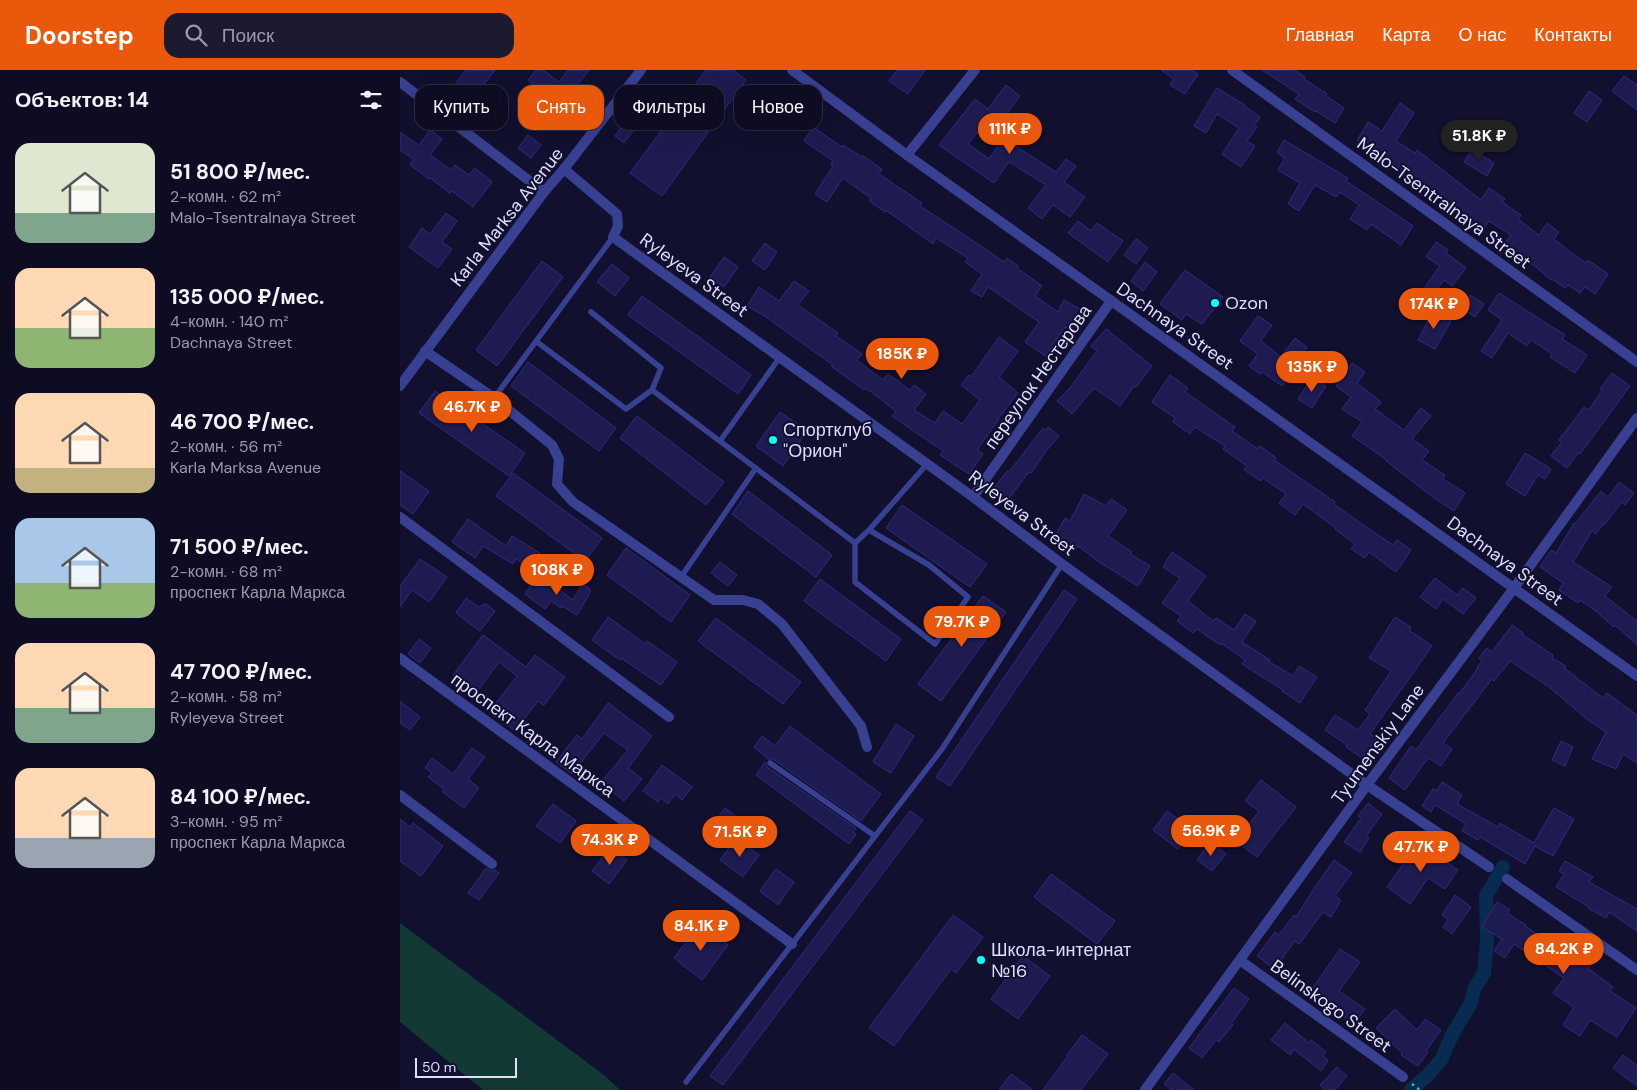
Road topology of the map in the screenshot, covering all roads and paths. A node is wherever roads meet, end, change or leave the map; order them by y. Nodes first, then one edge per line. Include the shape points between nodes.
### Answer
1 (641, 70) edge
2 (792, 70) edge
3 (975, 70) edge
4 (1232, 70) edge
5 (400, 82) edge
6 (907, 155) junction
7 (564, 169) junction
8 (544, 192) junction
9 (613, 237) junction
10 (1112, 300) junction
11 (591, 312) dead end
12 (537, 342) junction
13 (425, 351) junction
14 (780, 357) junction
15 (1637, 362) edge
16 (401, 382) edge
17 (652, 390) junction
18 (494, 398) junction
19 (1637, 418) edge
20 (720, 441) junction
21 (927, 464) junction
22 (756, 468) junction
23 (973, 497) junction
24 (400, 517) edge
25 (869, 530) junction
26 (855, 543) junction
27 (1062, 564) junction
28 (681, 577) junction
29 (1514, 588) junction
30 (400, 658) edge
31 (1637, 676) edge
32 (669, 717) dead end
33 (867, 747) dead end
34 (770, 763) dead end
35 (1367, 785) junction
36 (400, 795) edge
37 (875, 836) junction
38 (492, 864) dead end
39 (1489, 867) dead end
40 (1507, 879) dead end
41 (792, 944) junction
42 (1240, 961) junction
43 (1637, 970) edge
44 (1403, 1077) dead end
45 (686, 1082) dead end
46 (1145, 1090) edge

1 - 7 street, Karla Marksa Avenue
2 - 6 street, Dachnaya Street
3 - 6 street
4 - 15 street, Malo-Tsentralnaya Street
5 - 8 street
6 - 10 street, Dachnaya Street
7 - 8 street, Karla Marksa Avenue
7 - 9 street, Ryleyeva Street via 617,214 618,226
8 - 13 street, Karla Marksa Avenue
9 - 12 lane
9 - 14 street, Ryleyeva Street
10 - 23 street, переулок Нестерова
10 - 29 street, Dachnaya Street
11 - 17 lane via 661,368
12 - 17 lane via 626,409
12 - 18 lane
13 - 16 street, Karla Marksa Avenue
13 - 18 street
14 - 20 lane
14 - 21 street, Ryleyeva Street
17 - 20 lane
18 - 28 street via 552,445 559,459 557,484 574,502
19 - 29 street, Tyumenskiy Lane
20 - 22 lane
21 - 23 street, Ryleyeva Street
21 - 25 lane
22 - 26 lane
22 - 28 lane
23 - 27 street, Ryleyeva Street
24 - 32 street
25 - 26 lane
25 - 26 lane via 930,565 968,597 935,644 855,582
27 - 35 street, Ryleyeva Street
27 - 37 lane via 942,750
28 - 33 street via 714,600 743,600 758,604 782,624 861,726
29 - 31 street, Dachnaya Street
29 - 35 street, Tyumenskiy Lane
30 - 41 street, проспект Карла Маркса
34 - 37 lane
35 - 39 street, Ryleyeva Street
35 - 42 street, Tyumenskiy Lane
36 - 38 street
37 - 41 lane
40 - 43 street
41 - 45 lane
42 - 44 street, Belinskogo Street
42 - 46 street, Tyumenskiy Lane

